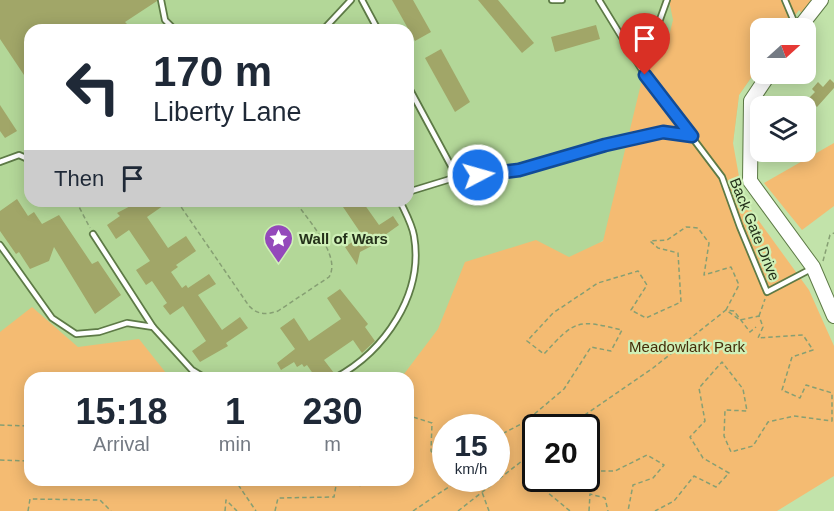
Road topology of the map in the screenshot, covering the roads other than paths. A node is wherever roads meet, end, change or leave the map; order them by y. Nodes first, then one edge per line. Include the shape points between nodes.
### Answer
1 (161, 0) edge
2 (351, 0) edge
3 (362, 0) edge
4 (552, 0) edge
5 (562, 0) edge
6 (598, 0) edge
7 (667, 0) edge
8 (785, 0) edge
9 (820, 0) edge
10 (793, 18) edge
11 (806, 18) edge
12 (169, 24) edge
13 (329, 24) edge
14 (375, 24) edge
15 (632, 53) junction
16 (762, 84) edge
17 (414, 97) edge
18 (692, 136) junction
19 (24, 157) edge
20 (0, 162) edge
21 (457, 177) junction
22 (414, 190) edge
23 (402, 207) edge
24 (93, 234) road end
25 (0, 245) edge
26 (813, 267) junction
27 (834, 316) edge
28 (153, 327) junction
29 (195, 372) edge
30 (344, 372) edge

1 - 12 lane
2 - 13 lane
3 - 14 lane
4 - 5 lane
6 - 15 lane, Back Gate Drive
7 - 15 lane via 658,25
8 - 10 lane
9 - 11 street
15 - 18 lane, Back Gate Drive
16 - 26 street via 751,101 750,181
17 - 21 lane
18 - 21 lane via 663,132 519,170
18 - 26 lane, Back Gate Drive via 722,177 768,292
19 - 20 lane via 19,155
21 - 22 lane
23 - 30 lane via 414,235 416,263 407,296 391,330 371,354
24 - 28 lane
25 - 28 lane via 52,318 76,334 127,323
26 - 27 street
28 - 29 lane

